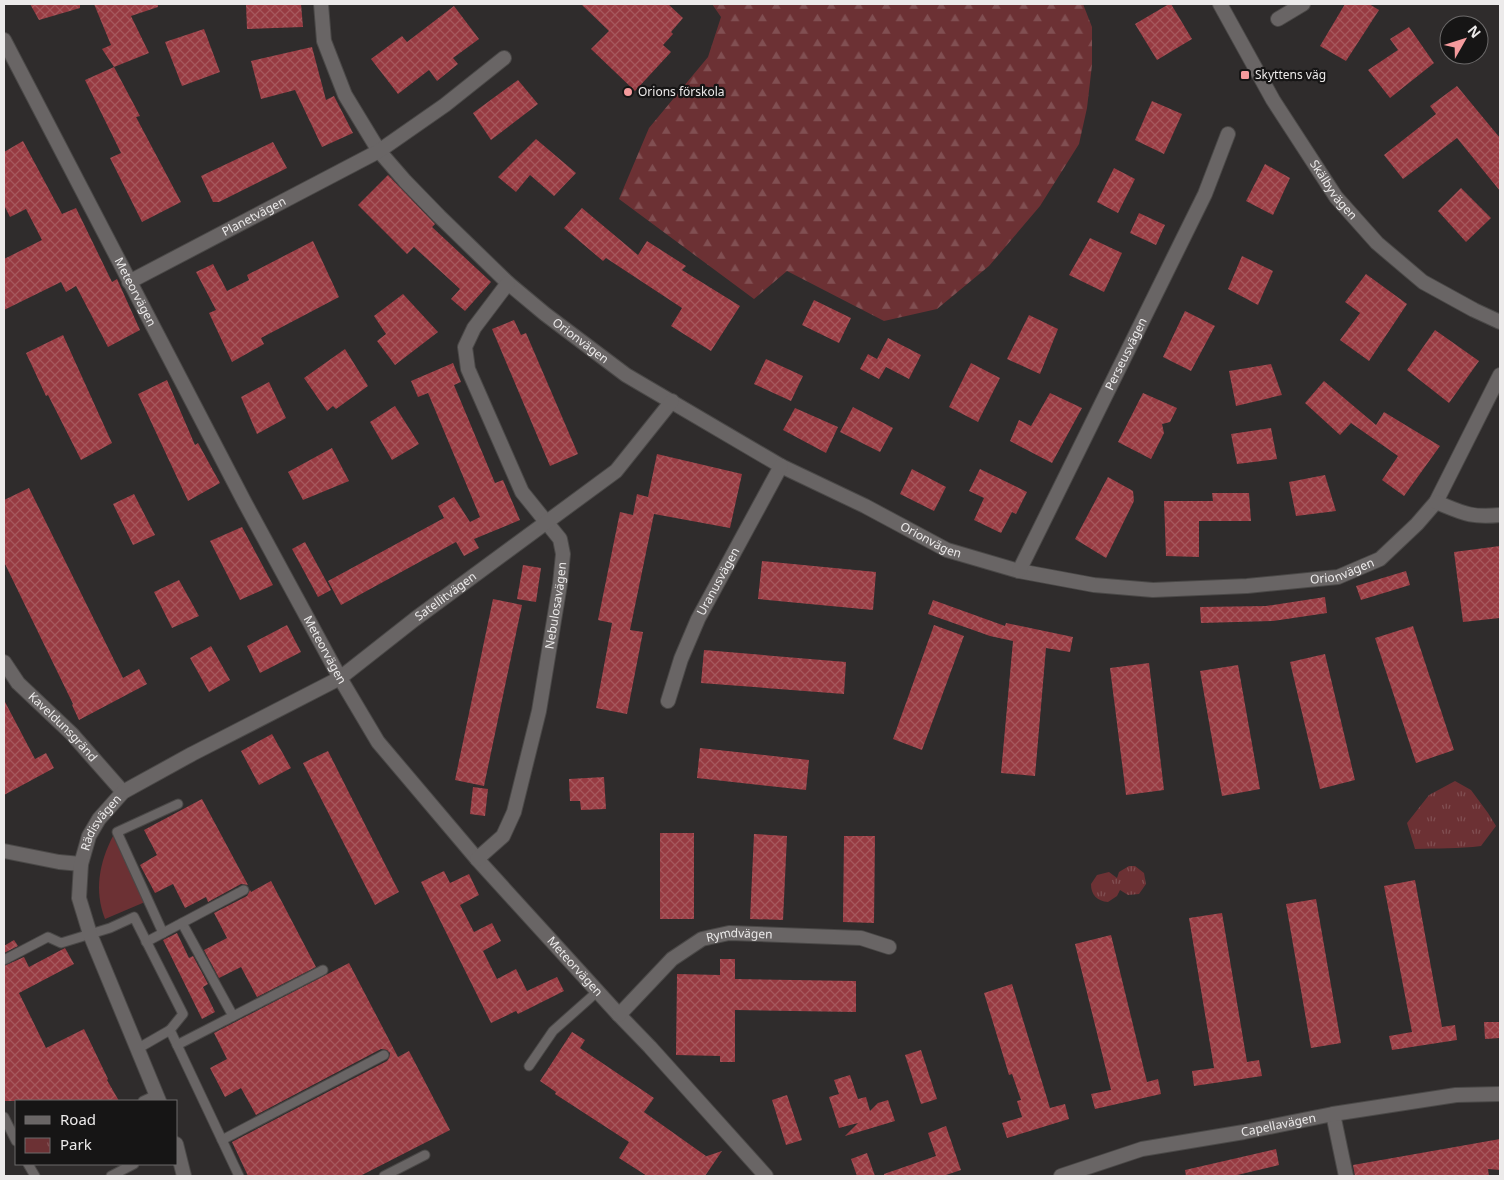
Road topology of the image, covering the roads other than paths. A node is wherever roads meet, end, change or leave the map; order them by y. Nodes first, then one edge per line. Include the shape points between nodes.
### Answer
1 (321, 4) edge
2 (1220, 4) edge
3 (1303, 4) edge
4 (1278, 19) dead end
5 (4, 40) edge
6 (504, 58) dead end
7 (1228, 134) dead end
8 (379, 151) junction
9 (129, 282) junction
10 (508, 283) junction
11 (1500, 322) edge
12 (1500, 375) edge
13 (672, 401) junction
14 (781, 466) junction
15 (1436, 502) junction
16 (1500, 515) edge
17 (547, 521) junction
18 (1019, 571) junction
19 (4, 662) edge
20 (340, 678) junction
21 (668, 701) dead end
22 (192, 754) joint
23 (123, 792) junction
24 (178, 804) dead end
25 (4, 851) edge
26 (477, 859) junction
27 (81, 864) junction
28 (244, 890) dead end
29 (182, 923) junction
30 (163, 933) junction
31 (90, 934) junction
32 (146, 942) junction
33 (889, 947) dead end
34 (4, 960) edge
35 (324, 970) dead end
36 (598, 991) junction
37 (619, 1015) junction
38 (233, 1016) junction
39 (170, 1030) junction
40 (177, 1045) junction
41 (137, 1049) junction
42 (384, 1055) dead end
43 (529, 1066) dead end
44 (1500, 1094) edge
45 (157, 1098) edge
46 (1333, 1114) junction
47 (4, 1117) edge
48 (15, 1139) edge
49 (222, 1140) junction
50 (178, 1152) edge
51 (425, 1155) dead end
52 (29, 1165) edge
53 (132, 1165) edge
54 (35, 1176) edge
55 (111, 1176) edge
56 (184, 1176) edge
57 (238, 1176) edge
58 (384, 1176) edge
59 (766, 1176) edge
60 (1061, 1176) edge
61 (1346, 1176) edge

1 - 8 street, Orionvägen via 324,41 345,95
2 - 11 street, Skälbyvägen via 1273,100 1342,203 1377,243 1423,282
3 - 4 street
5 - 9 street, Meteorvägen
6 - 8 street
7 - 18 street, Perseusvägen via 1205,194
8 - 9 street, Planetvägen
8 - 10 street, Orionvägen via 439,216
9 - 20 street, Meteorvägen
10 - 13 street, Orionvägen via 626,375
10 - 17 street, Nebulosavägen via 474,328 465,347 468,369 522,492
12 - 15 street, Orionvägen
13 - 14 street, Orionvägen
13 - 17 street, Satellitvägen via 616,471
14 - 18 street, Orionvägen via 946,550
14 - 21 street, Uranusvägen via 698,619
15 - 16 street via 1467,515
15 - 18 street, Orionvägen via 1380,559 1338,577 1248,586 1153,590 1094,585
17 - 20 street, Satellitvägen
17 - 26 street, Nebulosavägen via 560,539 562,554 539,711 514,812 502,836
19 - 23 street, Kaveldunsgränd via 18,683 72,734
20 - 22 street, Satellitvägen
20 - 26 street, Meteorvägen via 378,742
22 - 23 street, Rädisvägen
23 - 27 street, Rädisvägen via 89,836
24 - 30 lane, Rädisvägen via 117,832
25 - 27 street
26 - 36 street, Meteorvägen
27 - 31 street, Rädisvägen via 79,898
28 - 29 lane
29 - 30 lane
29 - 38 lane
30 - 32 lane
31 - 32 lane via 134,917
31 - 34 lane via 62,943 48,937
31 - 41 street, Rädisvägen
32 - 39 lane via 183,1014
33 - 37 street, Rymdvägen via 861,938 730,933 702,939 672,959
35 - 38 lane
36 - 37 street, Meteorvägen
36 - 43 lane via 553,1031
37 - 59 street, Meteorvägen
38 - 40 lane
39 - 40 lane
39 - 41 lane
40 - 49 lane
41 - 45 street, Rädisvägen
42 - 49 lane
44 - 46 street, Capellavägen via 1456,1095
46 - 60 street, Capellavägen via 1142,1149
46 - 61 street
47 - 48 lane
49 - 57 lane
50 - 56 street
51 - 58 lane
52 - 54 lane
53 - 55 lane

